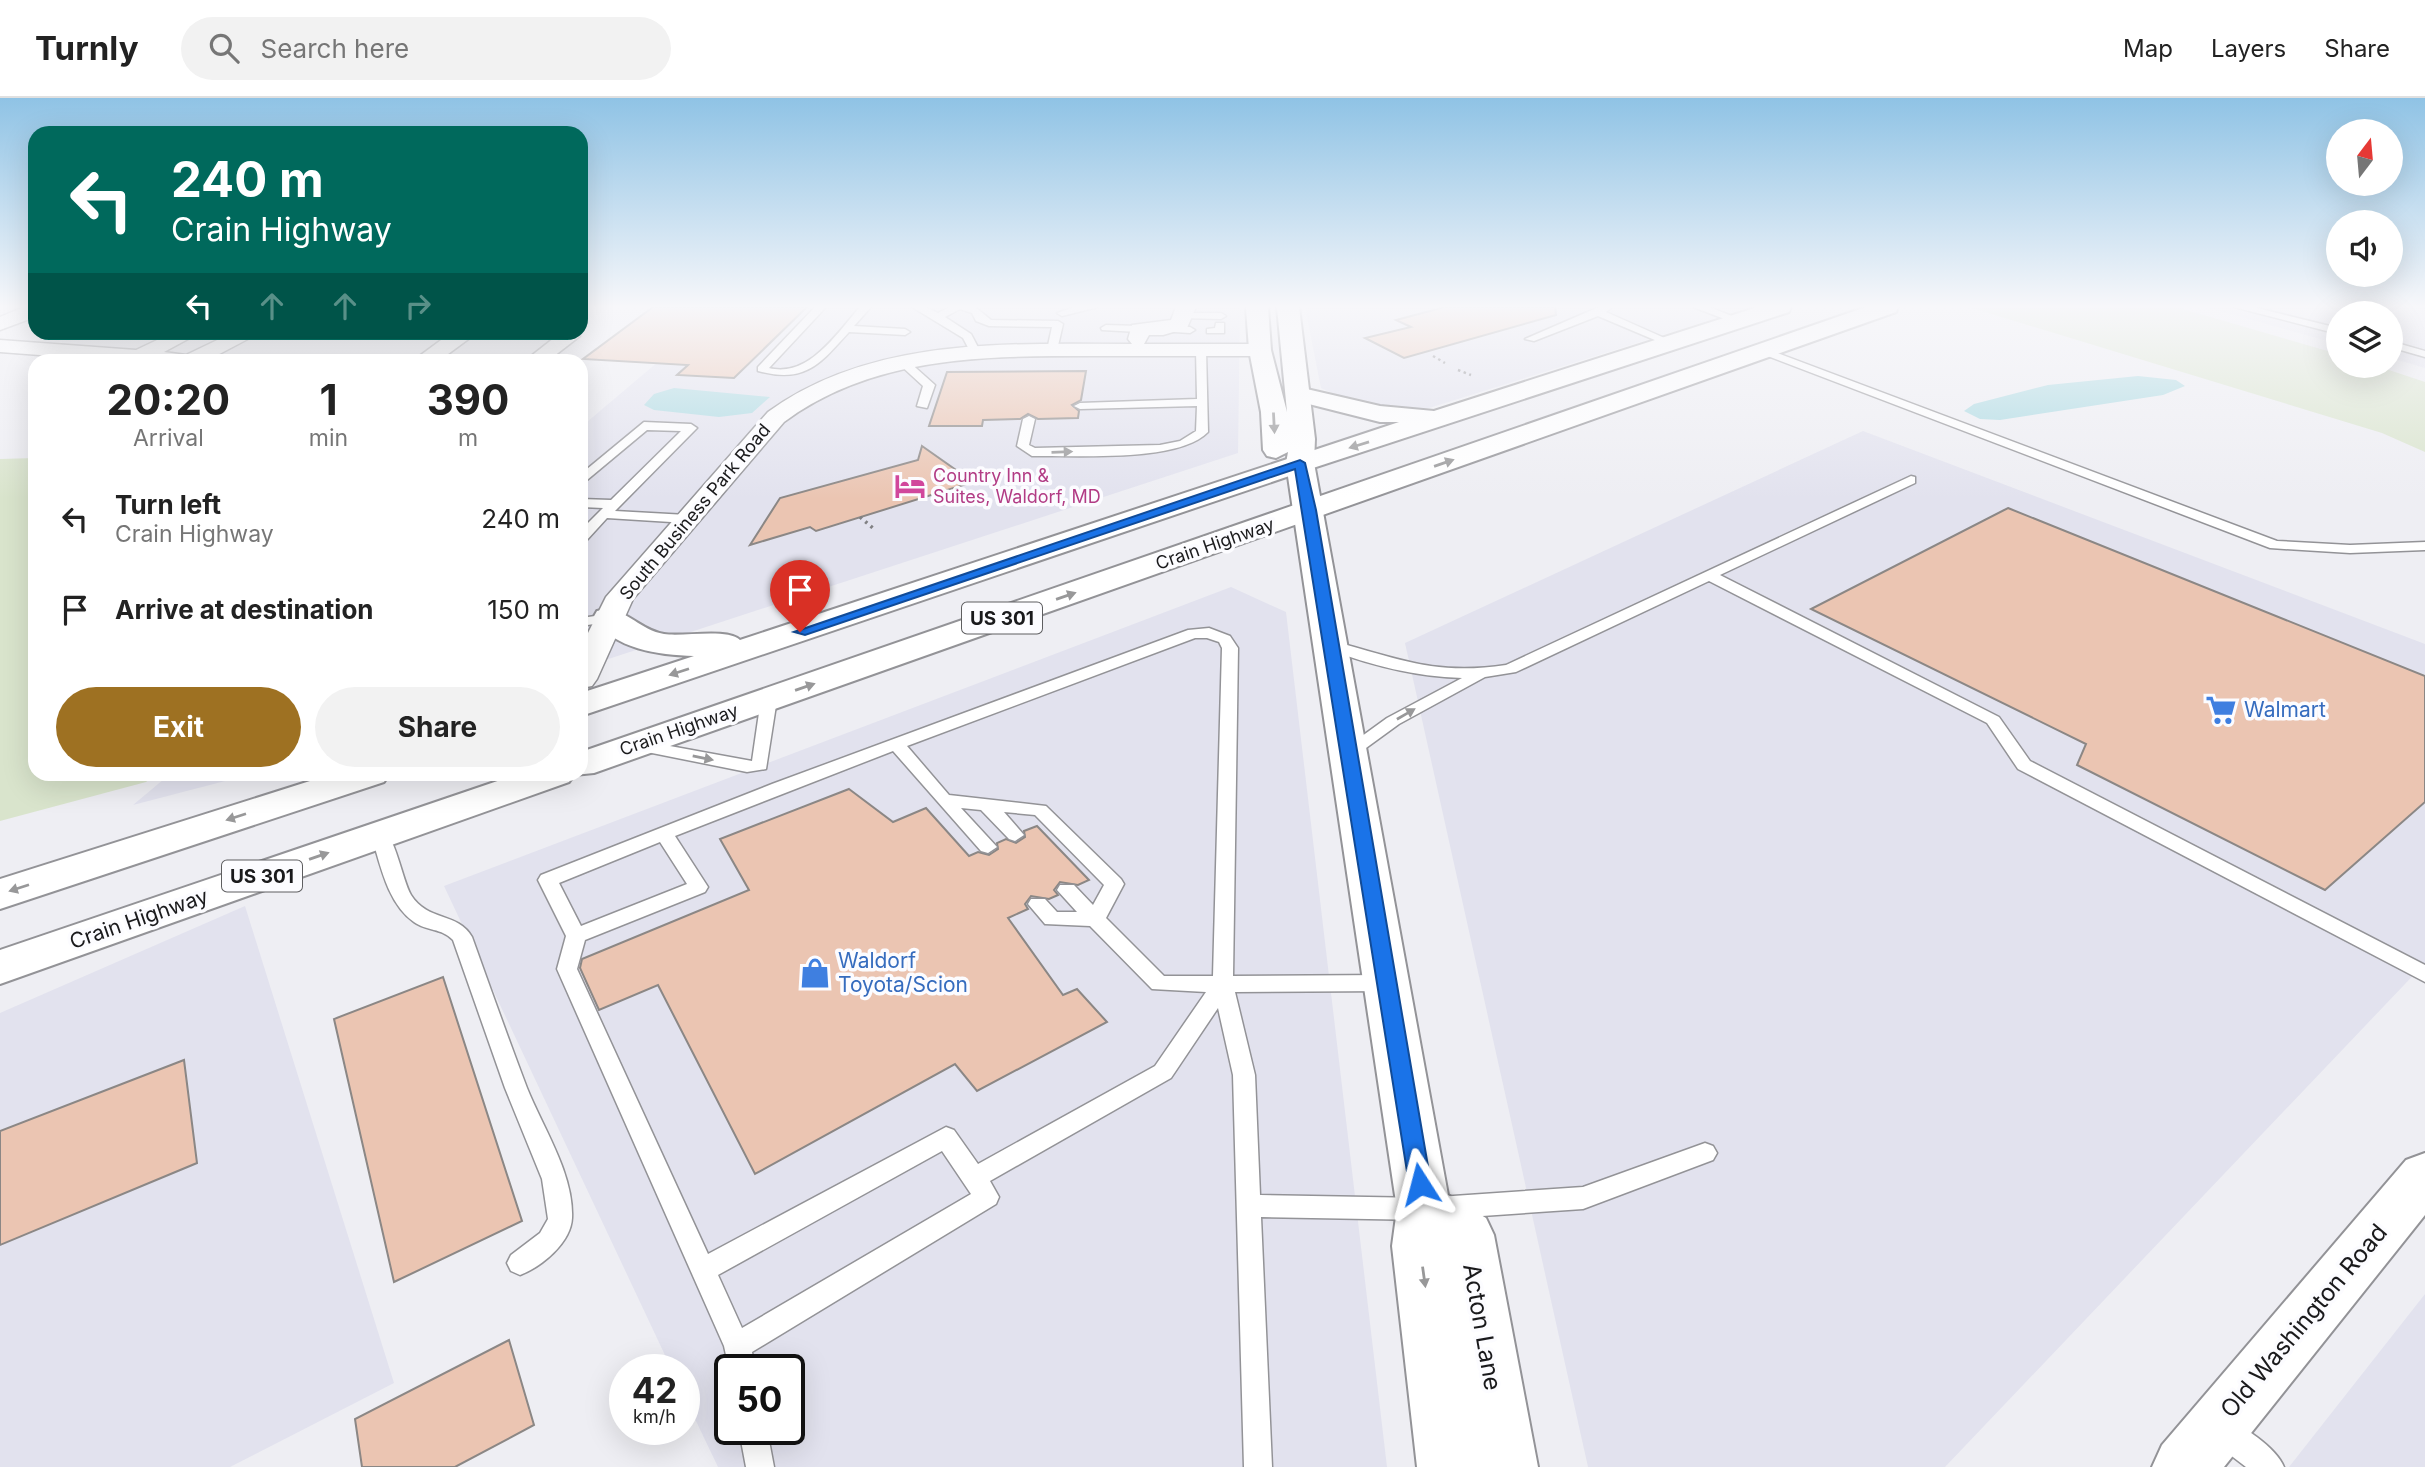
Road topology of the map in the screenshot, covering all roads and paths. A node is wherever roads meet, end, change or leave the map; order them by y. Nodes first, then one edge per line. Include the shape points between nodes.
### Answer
1 (769, 371) edge
2 (788, 371) edge
3 (871, 371) edge
4 (913, 371) edge
5 (1201, 371) edge
6 (1265, 371) edge
7 (1295, 371) edge
8 (1460, 371) edge
9 (1590, 371) edge
10 (1707, 371) edge
11 (1816, 371) edge
12 (1471, 375) dead end
13 (1298, 394) junction
14 (1203, 402) junction
15 (1080, 405) dead end
16 (923, 406) dead end
17 (1448, 417) junction
18 (1029, 419) dead end
19 (1300, 463) junction
20 (588, 475) edge
21 (1911, 480) dead end
22 (588, 504) edge
23 (610, 509) junction
24 (1310, 510) junction
25 (860, 517) dead end
26 (687, 519) junction
27 (874, 529) dead end
28 (588, 531) edge
29 (2425, 546) edge
30 (1708, 575) junction
31 (874, 608) junction
32 (595, 620) edge
33 (1332, 646) junction
34 (588, 650) edge
35 (1480, 675) junction
36 (769, 699) junction
37 (588, 703) edge
38 (897, 744) junction
39 (636, 745) junction
40 (1349, 752) junction
41 (588, 762) edge
42 (760, 765) junction
43 (348, 781) edge
44 (535, 781) edge
45 (778, 788) junction
46 (944, 800) junction
47 (986, 804) junction
48 (664, 833) junction
49 (380, 834) junction
50 (1015, 835) dead end
51 (988, 847) dead end
52 (1067, 890) dead end
53 (0, 894) edge
54 (1038, 904) dead end
55 (1095, 919) junction
56 (576, 936) junction
57 (0, 967) edge
58 (2425, 974) edge
59 (1387, 983) junction
60 (1223, 984) junction
61 (1705, 1153) dead end
62 (2425, 1176) edge
63 (974, 1178) junction
64 (1248, 1206) junction
65 (1424, 1209) junction
66 (520, 1263) dead end
67 (703, 1270) junction
68 (737, 1346) junction
69 (739, 1354) edge
70 (756, 1445) edge
71 (2200, 1447) edge
72 (760, 1467) edge
73 (1258, 1467) edge
74 (1449, 1467) edge
75 (1506, 1467) edge
76 (2270, 1467) edge

1 - 2 lane
3 - 26 street, South Business Park Road via 839,380 776,417
4 - 16 lane via 929,385
5 - 14 lane
6 -> 19 main road via 1276,450
7 - 13 main road
8 - 12 path
9 - 17 main road, US 301
24 -> 10 main road, Crain Highway / US 301
11 - 29 lane via 2275,545
13 - 17 main road via 1380,414
13 - 19 main road
14 - 15 lane
18 -> 14 lane via 1023,446 1032,452 1160,449 1185,444 1202,432
17 -> 19 main road, US 301
19 - 24 main road
19 - 31 main road, US 301
20 - 23 lane via 644,426 691,428
21 - 30 lane
22 - 23 lane
23 - 26 lane
23 - 28 lane
24 - 33 main road
36 -> 24 main road, Crain Highway / US 301
25 - 27 path
26 - 32 street, South Business Park Road
30 - 35 lane via 1539,657
30 - 58 lane via 1993,720 2024,765
31 - 32 main road via 782,634 686,647 645,642
31 -> 37 main road, US 301
32 - 34 street, South Business Park Road
33 - 35 lane via 1413,670
33 - 40 main road
40 -> 35 lane via 1413,709
36 - 39 main road, Crain Highway / US 301
36 - 42 lane
38 - 45 lane
38 - 46 lane
38 - 60 lane via 1192,633 1225,639 1230,648
39 - 41 main road, Crain Highway / US 301
39 -> 42 lane via 747,767
40 - 59 main road
42 - 45 lane
43 -> 53 main road
44 - 49 main road, Crain Highway / US 301
45 - 48 lane
46 - 47 lane
46 - 51 lane
47 - 50 lane
47 - 55 lane via 1040,810 1114,884
48 - 56 lane via 548,880
48 - 56 lane via 698,887
57 -> 49 main road, Crain Highway / US 301
49 - 66 lane via 403,898 421,918 453,925 462,937 554,1179 560,1220 549,1241
52 - 55 lane
54 - 55 lane via 1052,919
55 - 60 lane via 1159,984
56 - 67 lane via 567,969
59 - 60 lane
59 - 65 main road
60 - 63 lane via 1163,1072
60 - 64 lane via 1244,1075
61 - 65 lane via 1583,1198
62 - 71 main road, Old Washington Road
63 - 67 lane via 946,1137
63 - 68 lane via 987,1197
64 - 65 lane
64 - 73 lane
65 -> 74 main road via 1420,1246
65 - 75 main road, Acton Lane via 1466,1236
67 - 68 lane
68 - 69 lane
70 - 72 lane
71 - 76 lane

